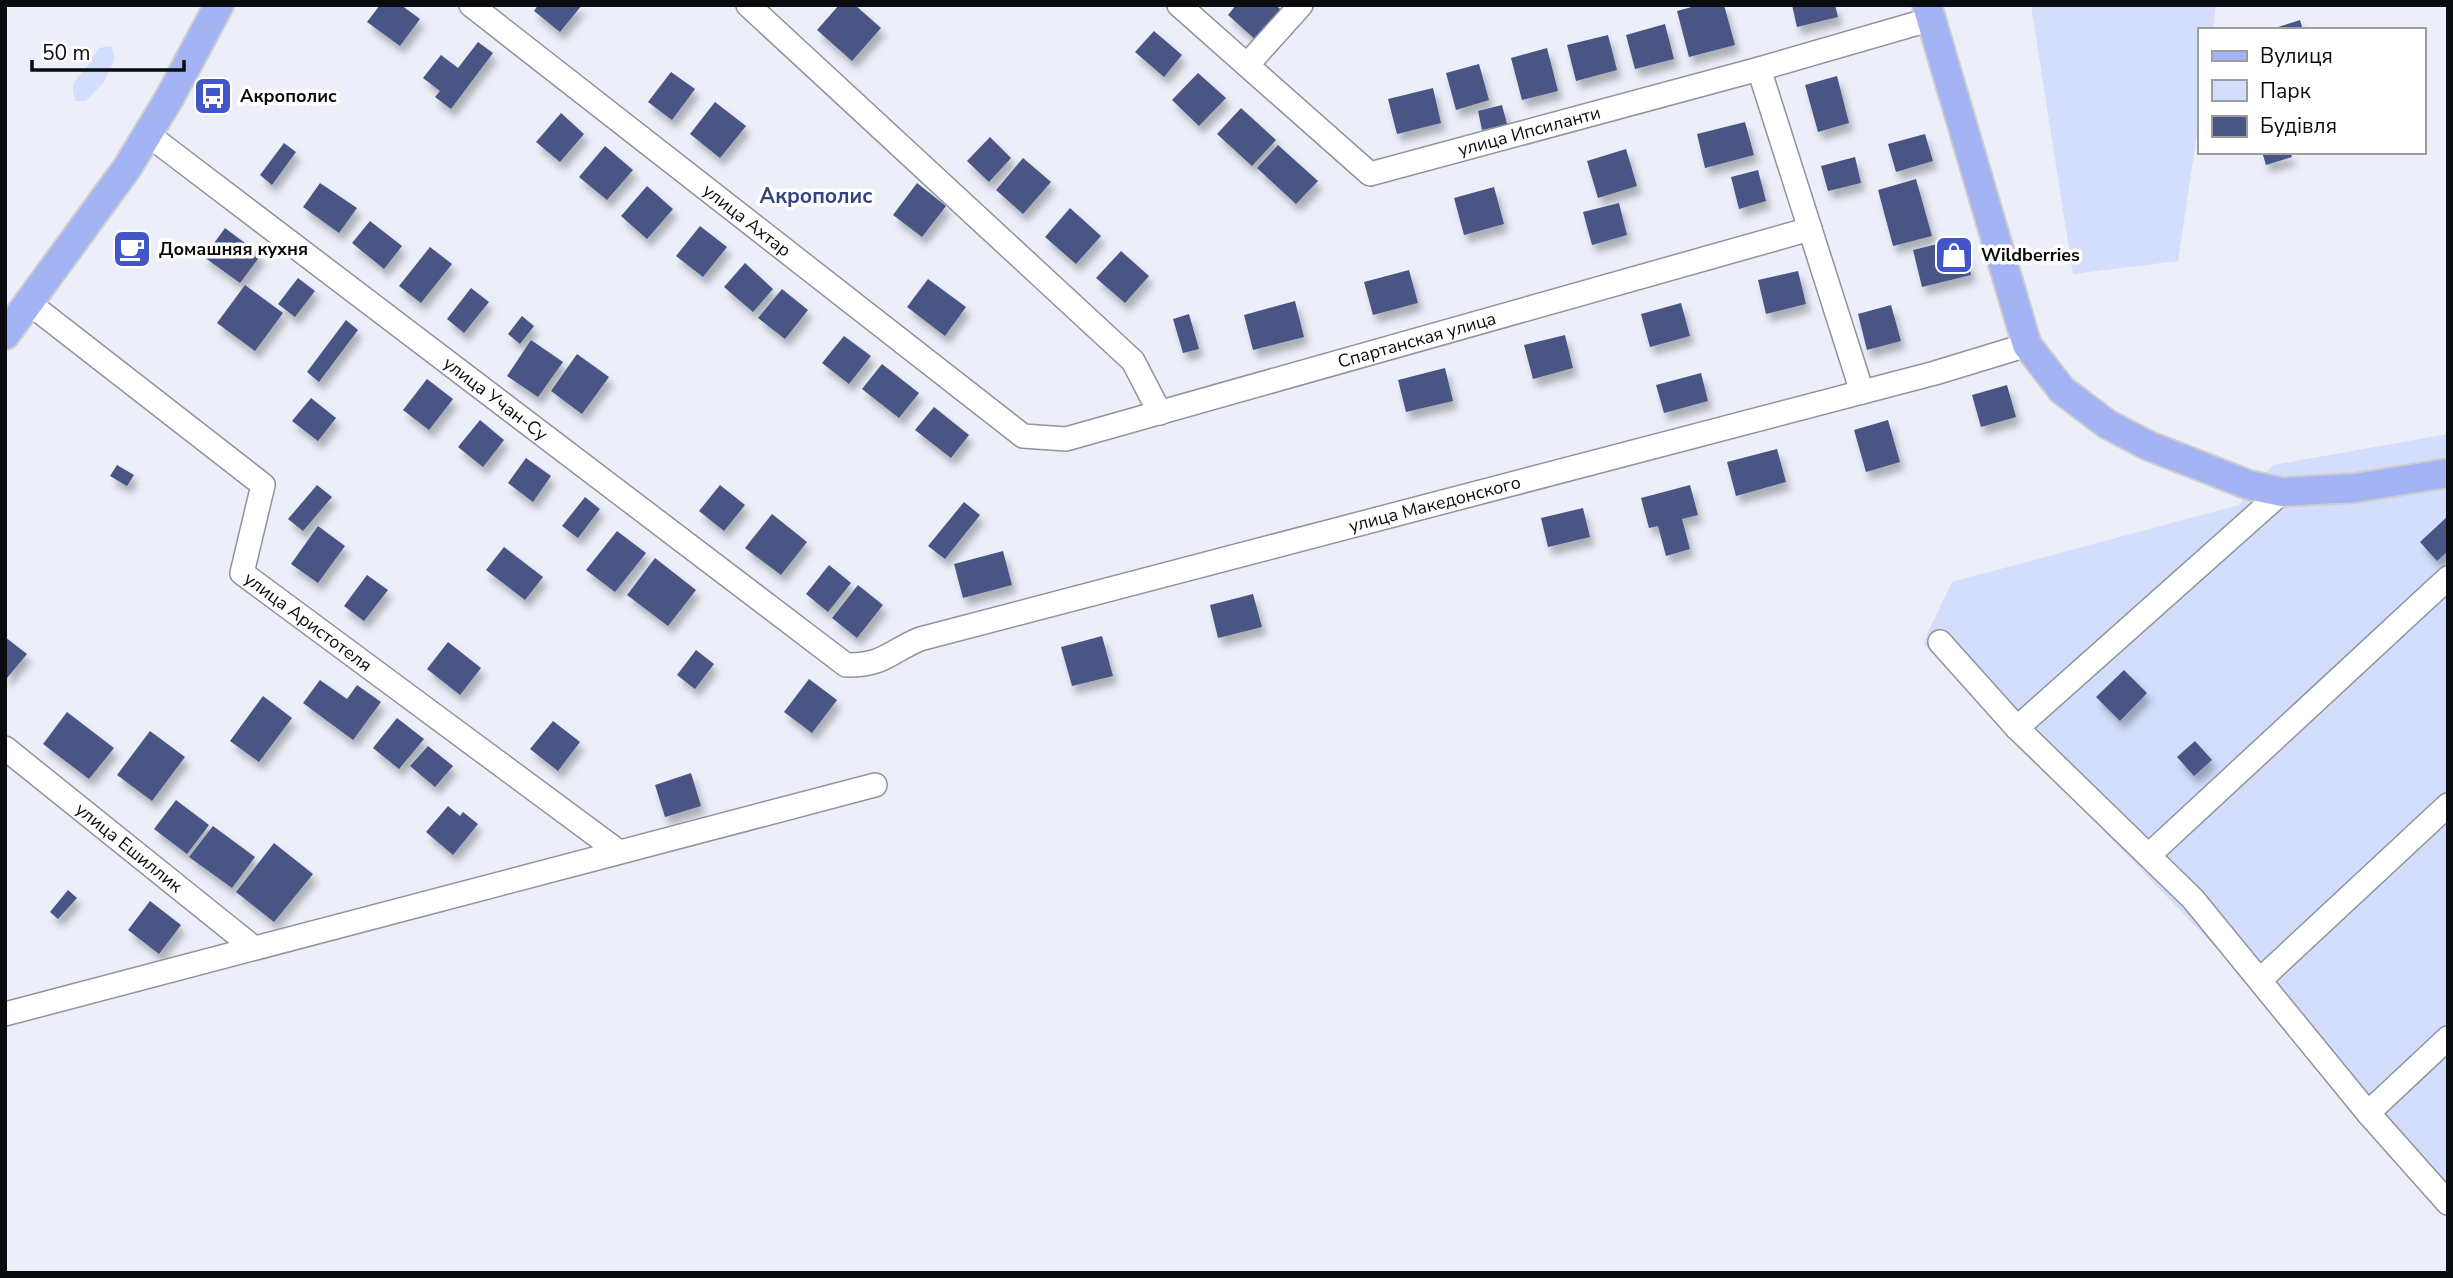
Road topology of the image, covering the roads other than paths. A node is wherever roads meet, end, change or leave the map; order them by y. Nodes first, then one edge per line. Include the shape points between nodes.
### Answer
1 (219, 5) edge
2 (471, 5) edge
3 (748, 5) edge
4 (1179, 5) edge
5 (1301, 5) edge
6 (1930, 12) edge
7 (1247, 65) junction
8 (1759, 69) junction
9 (146, 133) junction
10 (1810, 229) junction
11 (29, 303) junction
12 (5, 335) edge
13 (2027, 345) junction
14 (1862, 392) junction
15 (1160, 413) junction
16 (1023, 436) joint
17 (2448, 473) edge
18 (2282, 492) junction
19 (2448, 578) edge
20 (1940, 642) dead end
21 (846, 665) joint
22 (2017, 728) junction
23 (5, 748) edge
24 (875, 785) dead end
25 (2448, 805) edge
26 (619, 852) junction
27 (2150, 855) junction
28 (254, 948) junction
29 (2260, 980) junction
30 (5, 1014) edge
31 (2448, 1038) edge
32 (2368, 1112) junction
33 (2448, 1202) edge

1 - 9 main road
2 - 16 street, улица Ахтар
3 - 15 street via 1133,361
4 - 7 street, улица Ипсиланти
5 - 7 street
6 - 8 street, улица Ипсиланти
6 - 13 main road
7 - 8 street, улица Ипсиланти via 1370,174
8 - 10 street
9 - 11 main road via 127,168
9 - 21 street, улица Учан-Су
10 - 14 street
10 - 15 street, Спартанская улица
11 - 12 main road
11 - 26 street, улица Аристотеля via 263,485 243,573
13 - 14 street, улица Македонского
13 - 18 main road via 2063,390 2107,424 2149,446 2249,485
14 - 21 street, улица Македонского via 920,639 866,666
15 - 16 street, Спартанская улица via 1066,439
17 - 18 main road via 2355,488
18 - 22 street
19 - 27 street
20 - 22 street
22 - 27 street
23 - 28 street, улица Ешиллик
24 - 26 street
25 - 29 street
26 - 28 street
27 - 29 street
28 - 30 street
29 - 32 street
31 - 32 street
32 - 33 street

